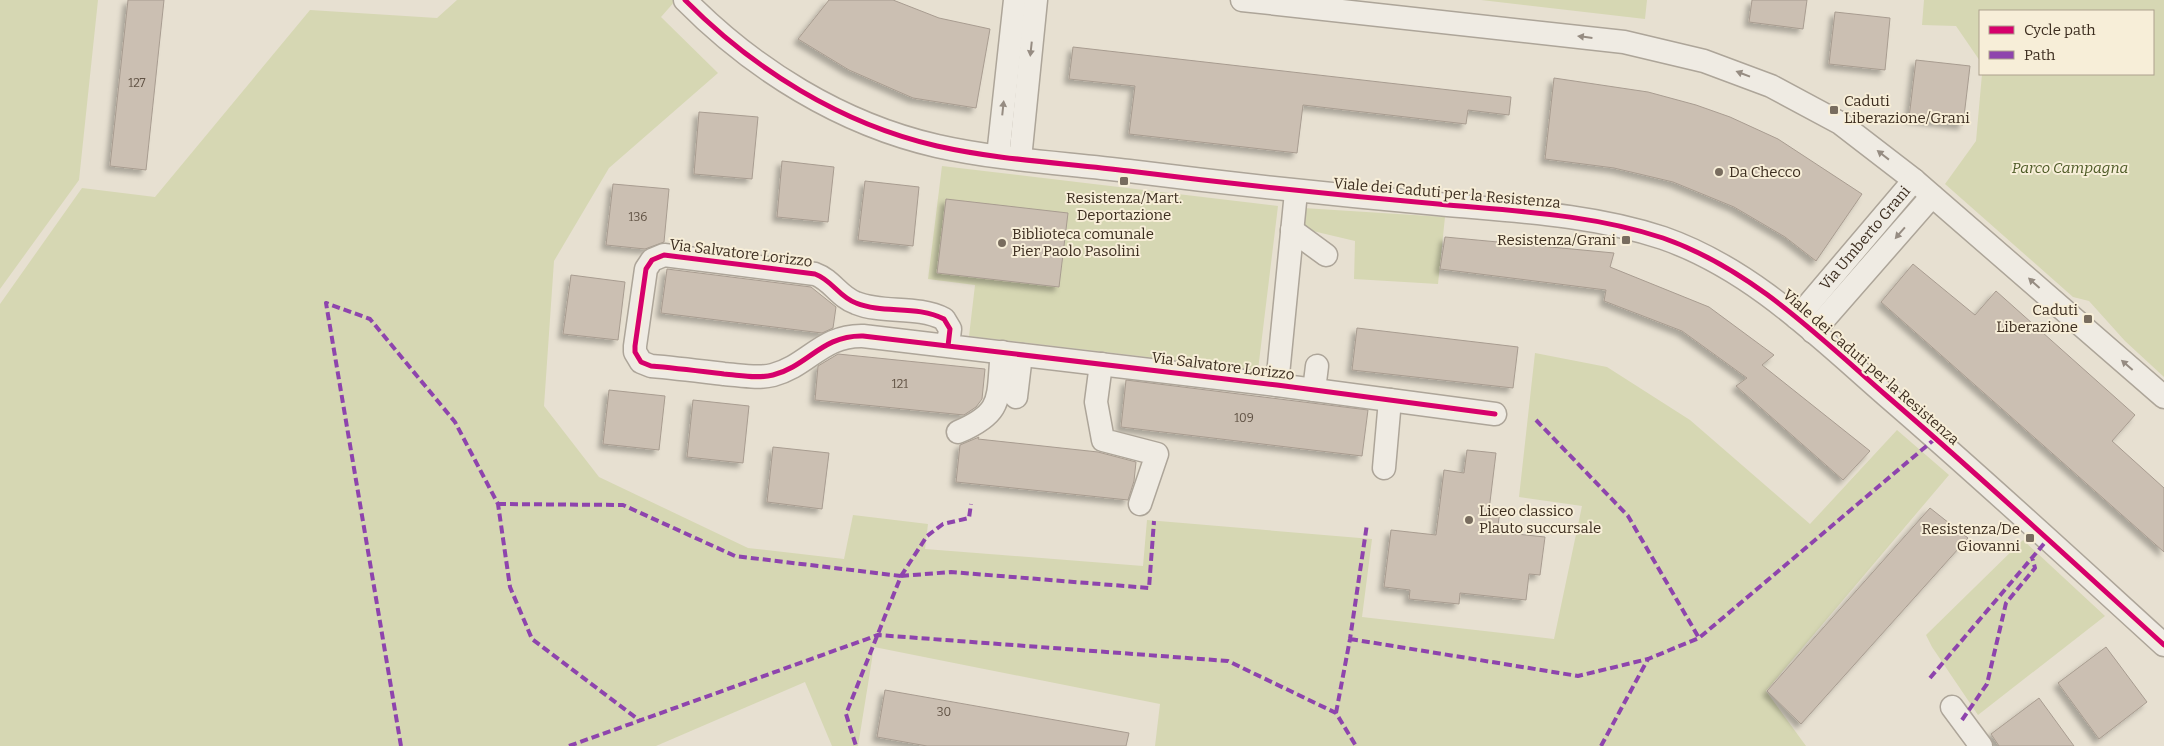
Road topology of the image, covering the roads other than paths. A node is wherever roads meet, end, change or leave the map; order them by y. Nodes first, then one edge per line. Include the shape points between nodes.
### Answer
1 (685, 0) edge
2 (1015, 0) edge
3 (1036, 0) edge
4 (1253, 1) edge
5 (1291, 3) edge
6 (1009, 158) junction
7 (1914, 180) junction
8 (1296, 192) junction
9 (1932, 196) junction
10 (1292, 230) junction
11 (1326, 255) dead end
12 (1805, 325) junction
13 (948, 346) junction
14 (1012, 354) junction
15 (1101, 364) junction
16 (1317, 366) dead end
17 (1276, 385) junction
18 (1314, 390) junction
19 (1016, 397) dead end
20 (2164, 397) edge
21 (1390, 400) junction
22 (1495, 414) dead end
23 (958, 432) dead end
24 (1384, 468) dead end
25 (1140, 504) dead end
26 (2164, 645) edge
27 (1952, 707) dead end
28 (1981, 746) edge

1 - 6 street, Viale dei Caduti per la Resistenza via 744,54 836,109 925,143
6 -> 2 street
3 -> 6 street
4 - 5 street
7 -> 5 street via 1815,108 1756,79 1704,61 1607,40
6 - 8 street, Viale dei Caduti per la Resistenza
7 - 9 street
7 - 12 street, Via Umberto Grani
8 - 10 street, Via Salvatore Lorizzo
8 - 12 street, Viale dei Caduti per la Resistenza via 1531,213 1636,230 1682,246 1732,270
9 -> 12 street, Via Umberto Grani
20 -> 9 street
10 - 11 street
10 - 17 street, Via Salvatore Lorizzo
12 - 26 street, Viale dei Caduti per la Resistenza via 1936,438
13 - 13 street, Via Salvatore Lorizzo via 863,336 842,337 779,373 757,376 647,365 638,359 635,352 646,269 652,260 664,255 815,274 827,279 840,294 855,303 944,319 950,329
13 - 14 street, Via Salvatore Lorizzo
14 - 15 street, Via Salvatore Lorizzo
14 - 19 street
14 - 23 street via 993,410 980,423
15 - 17 street, Via Salvatore Lorizzo
15 - 25 street via 1096,402 1103,440 1158,454
16 - 18 street
17 - 18 street, Via Salvatore Lorizzo
18 - 21 street, Via Salvatore Lorizzo
21 - 22 street, Via Salvatore Lorizzo
21 - 24 street
27 - 28 street

